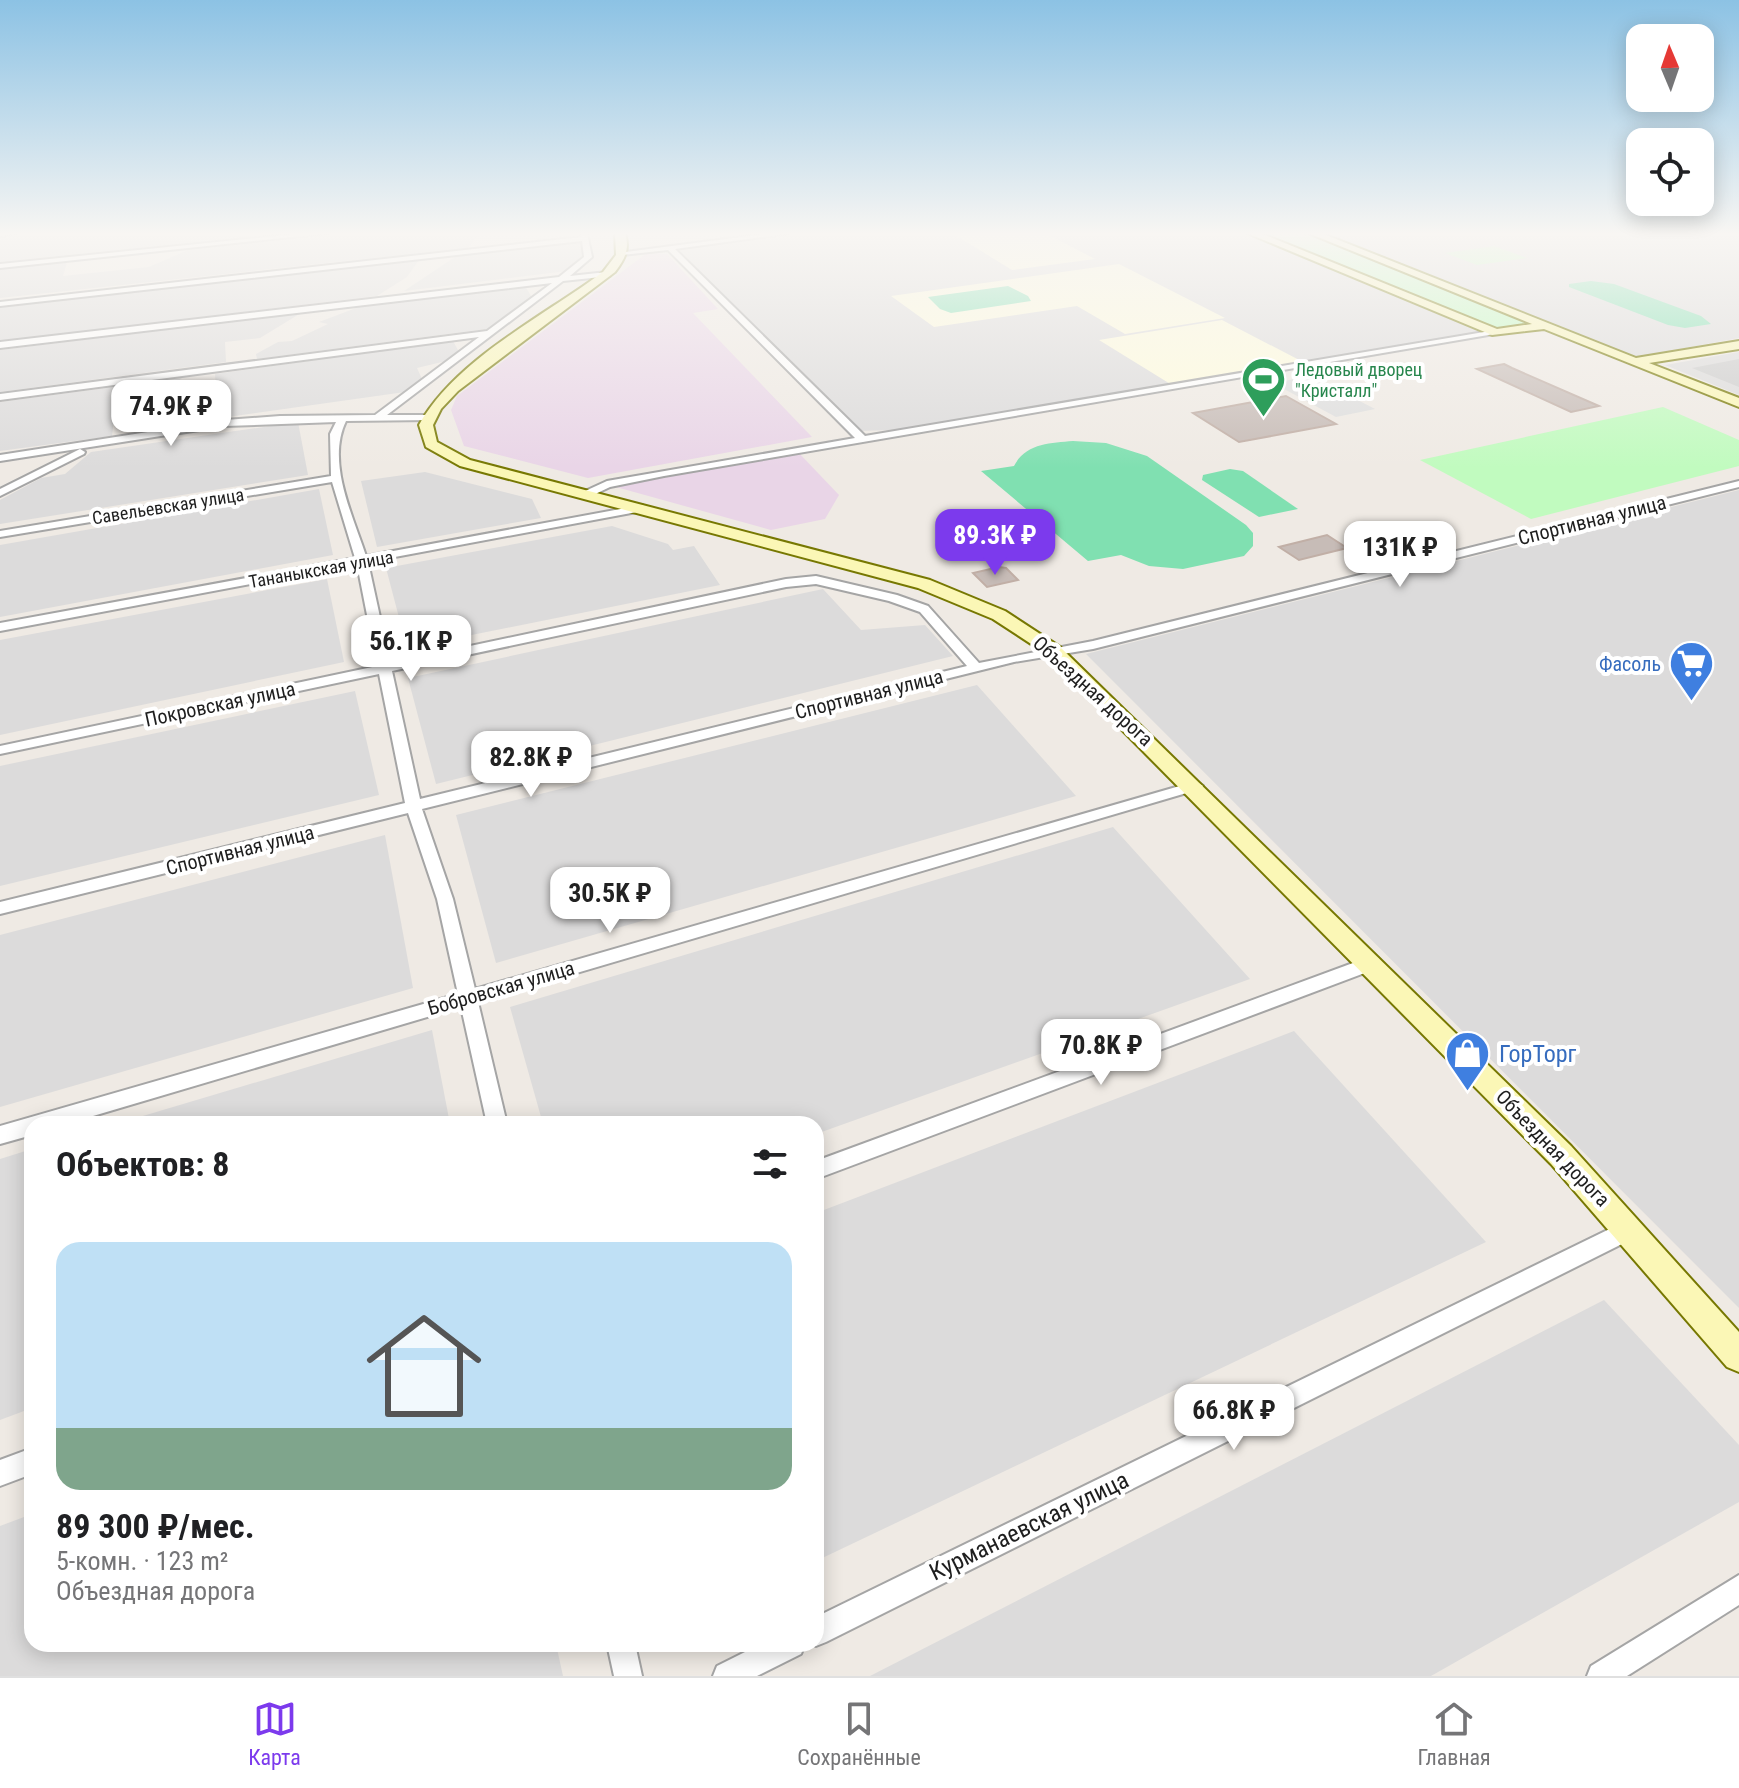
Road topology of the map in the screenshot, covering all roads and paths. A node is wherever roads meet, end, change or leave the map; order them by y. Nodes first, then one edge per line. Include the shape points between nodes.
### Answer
1 (281, 311) edge
2 (521, 311) edge
3 (555, 311) edge
4 (734, 311) edge
5 (1443, 311) edge
6 (1511, 311) edge
7 (1546, 325) junction
8 (492, 333) junction
9 (1496, 333) junction
10 (0, 345) edge
11 (1739, 345) edge
12 (1636, 362) junction
13 (0, 397) edge
14 (1739, 403) edge
15 (428, 418) junction
16 (342, 420) junction
17 (375, 420) junction
18 (861, 438) junction
19 (94, 445) junction
20 (0, 458) edge
21 (336, 478) junction
22 (1739, 484) edge
23 (0, 493) edge
24 (587, 494) junction
25 (642, 508) junction
26 (0, 534) edge
27 (362, 561) junction
28 (0, 627) edge
29 (1054, 651) junction
30 (976, 668) junction
31 (383, 670) junction
32 (0, 750) edge
33 (1195, 786) junction
34 (414, 808) junction
35 (0, 908) edge
36 (1372, 963) junction
37 (467, 998) junction
38 (66, 1116) edge
39 (495, 1116) edge
40 (24, 1128) edge
41 (0, 1135) edge
42 (824, 1167) edge
43 (1630, 1229) junction
44 (1739, 1356) edge
45 (24, 1464) edge
46 (0, 1473) edge
47 (1739, 1589) edge
48 (824, 1628) edge
49 (623, 1652) edge
50 (775, 1652) edge
51 (628, 1676) edge
52 (727, 1676) edge
53 (1601, 1676) edge

1 - 10 street
2 - 8 street
3 - 15 main road via 442,396
4 - 18 street
5 - 9 main road
6 - 7 main road
7 - 9 main road
7 - 12 main road
8 - 13 street
8 - 17 street
9 - 18 street
11 - 12 main road
12 - 14 main road
15 - 17 street
15 - 24 main road, Объездная дорога via 427,438 449,457
16 - 17 street
16 - 19 street via 225,423
16 - 21 street via 335,434
18 - 24 street via 623,481
19 - 20 street
19 - 23 street
21 - 26 street, Савельевская улица
21 - 27 street
22 - 29 street, Спортивная улица
24 - 25 main road, Объездная дорога
25 - 27 street, Тананыкская улица
25 - 29 main road, Объездная дорога via 924,584 999,615
27 - 28 street, Тананыкская улица
27 - 31 street
29 - 30 street, Спортивная улица
29 - 33 main road, Объездная дорога
30 - 31 street, Покровская улица via 924,609 816,580
30 - 34 street, Спортивная улица
31 - 32 street, Покровская улица
31 - 34 street
33 - 36 main road, Объездная дорога
33 - 37 street, Бобровская улица
34 - 35 street, Спортивная улица
34 - 37 street via 445,899
36 - 42 street
36 - 43 main road, Объездная дорога
37 - 38 street, Бобровская улица
37 - 39 street
40 - 41 street, Бобровская улица
43 - 44 main road, Объездная дорога
43 - 48 street, Курманаевская улица
45 - 46 street
47 - 53 street
49 - 51 street
50 - 52 street

